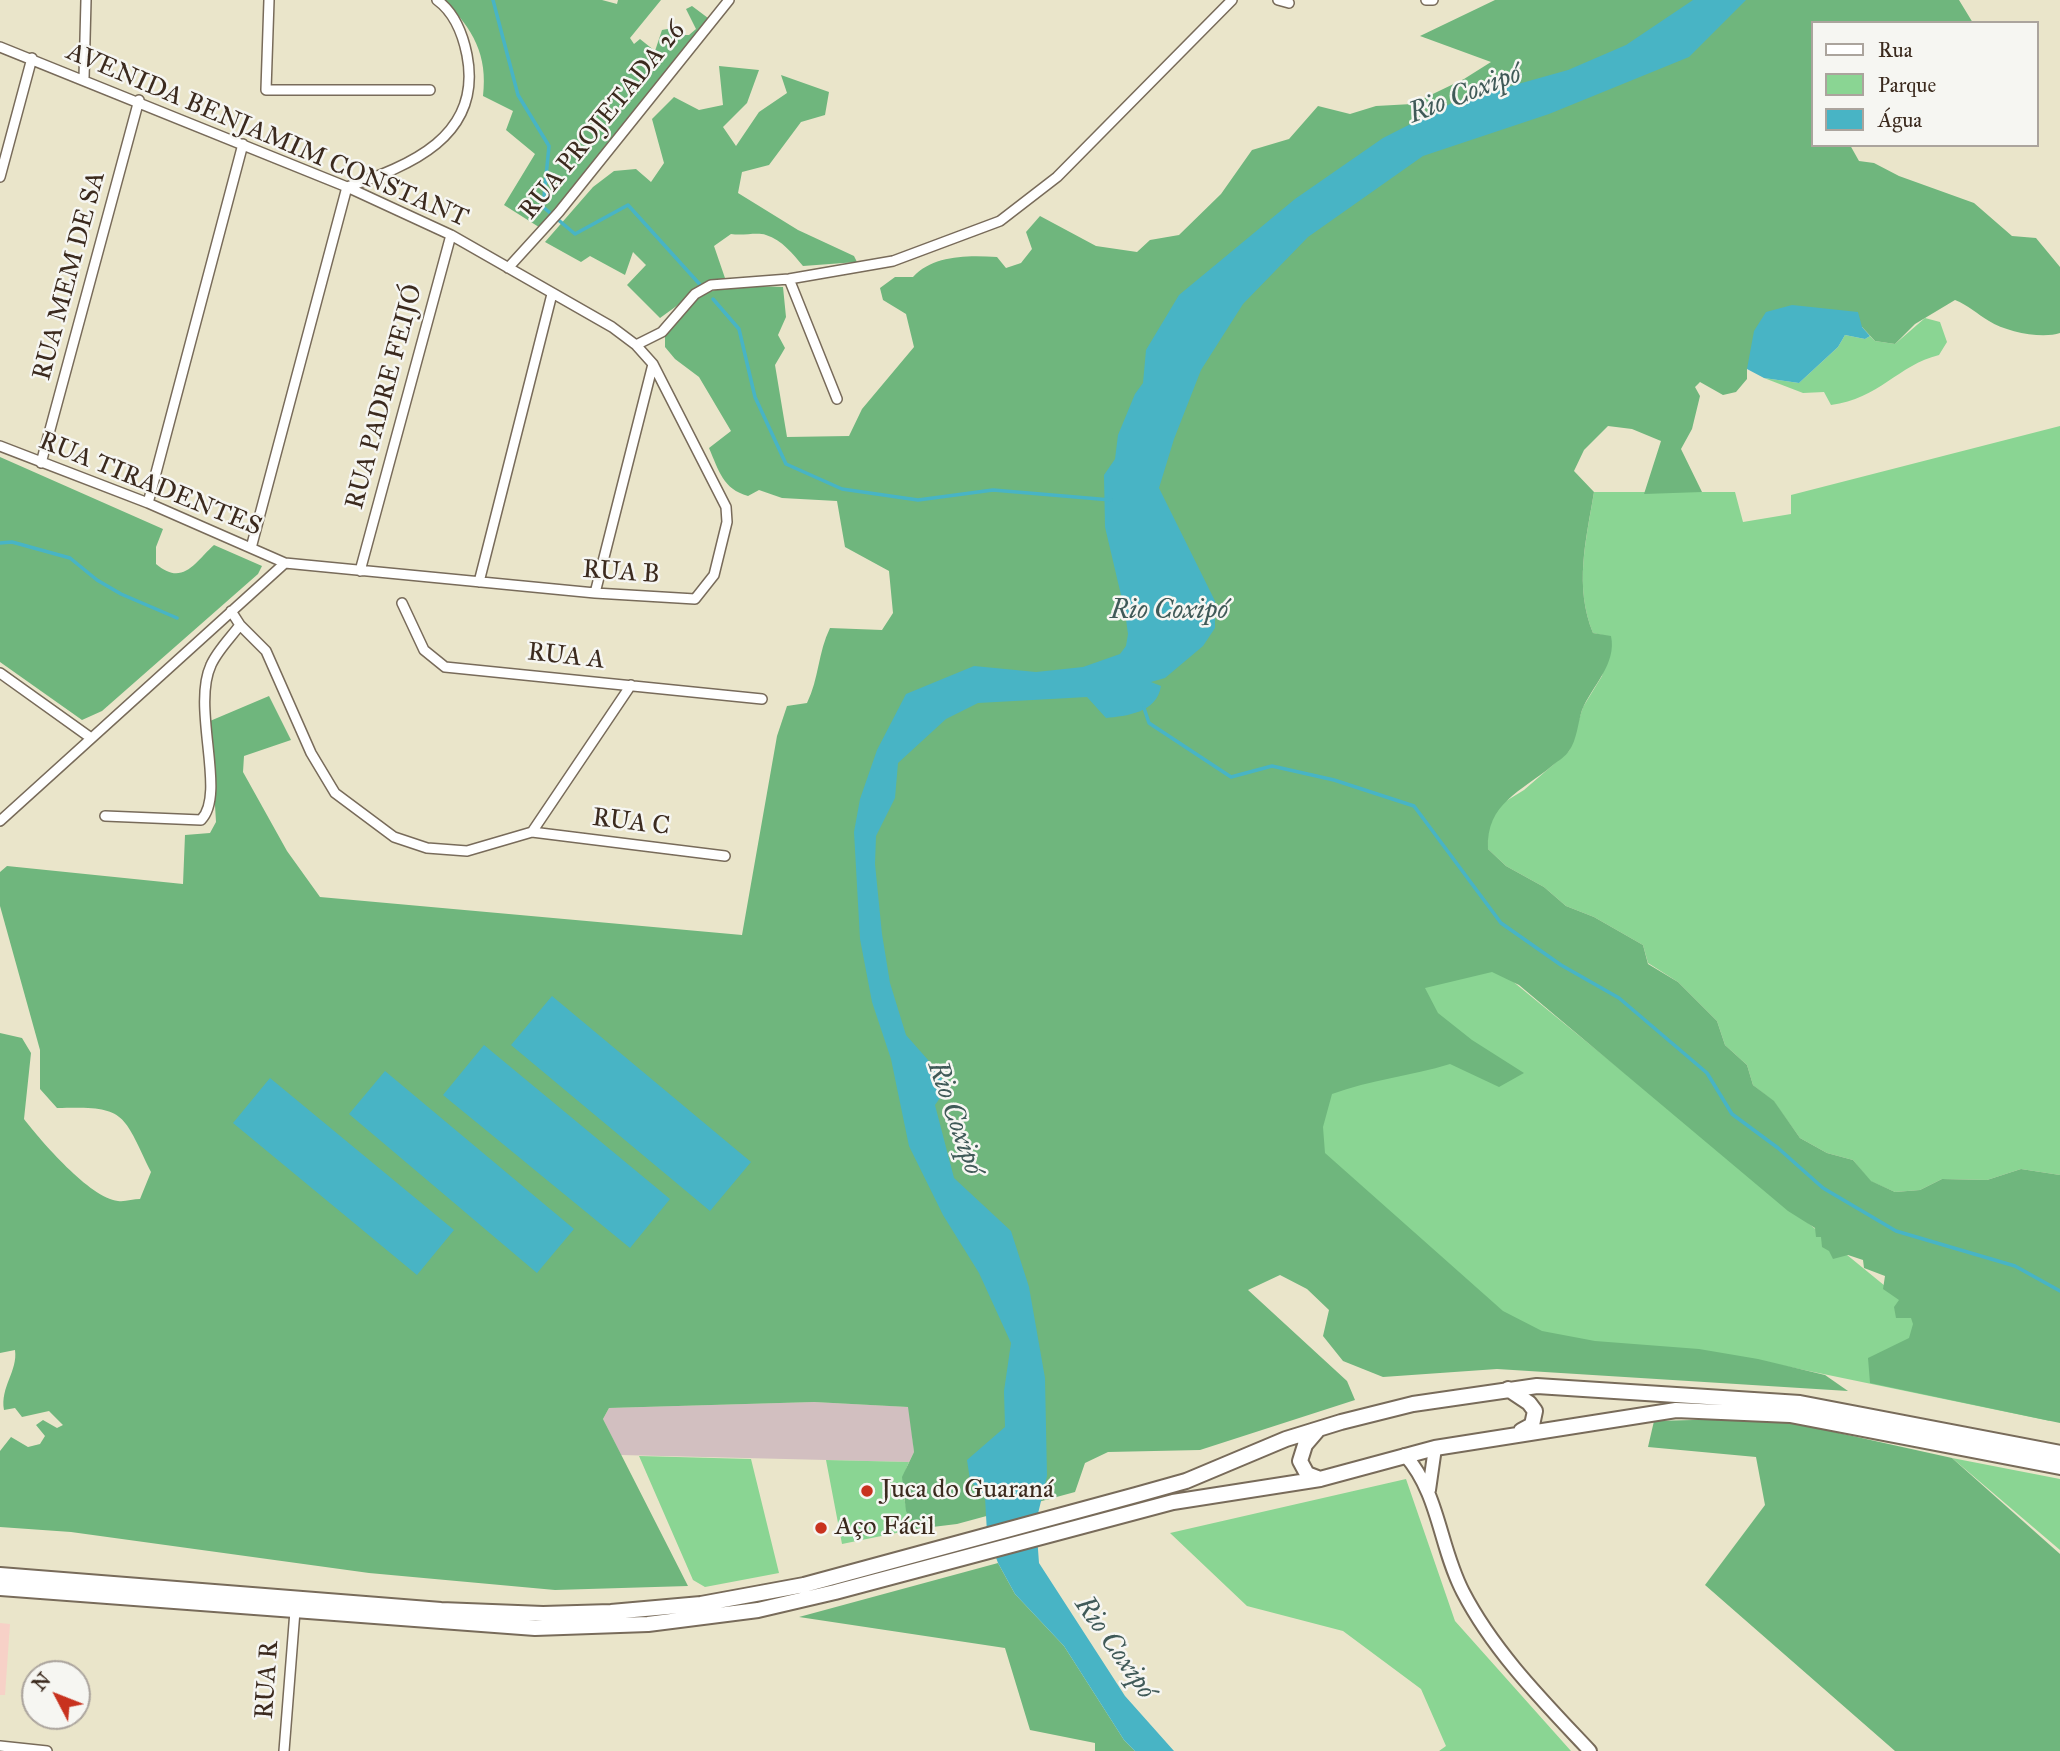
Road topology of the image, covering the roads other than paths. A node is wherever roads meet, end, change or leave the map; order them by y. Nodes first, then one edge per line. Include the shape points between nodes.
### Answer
1 (86, 0) edge
2 (269, 0) edge
3 (437, 0) edge
4 (730, 0) edge
5 (1232, 0) edge
6 (1278, 0) edge
7 (1426, 0) edge
8 (1433, 0) edge
9 (1289, 4) dead end
10 (0, 47) edge
11 (32, 58) junction
12 (84, 78) junction
13 (430, 90) dead end
14 (139, 100) junction
15 (243, 144) junction
16 (0, 177) edge
17 (348, 187) junction
18 (451, 235) junction
19 (508, 268) junction
20 (789, 279) junction
21 (552, 294) junction
22 (636, 345) junction
23 (653, 364) junction
24 (837, 399) dead end
25 (0, 446) edge
26 (41, 463) junction
27 (148, 503) junction
28 (251, 548) junction
29 (285, 563) junction
30 (360, 570) junction
31 (480, 582) junction
32 (595, 593) junction
33 (402, 603) dead end
34 (232, 611) junction
35 (240, 625) junction
36 (0, 673) edge
37 (631, 685) junction
38 (762, 699) dead end
39 (91, 738) junction
40 (105, 816) dead end
41 (0, 821) edge
42 (533, 832) junction
43 (725, 856) dead end
44 (1508, 1389) junction
45 (1320, 1428) junction
46 (1509, 1435) junction
47 (1435, 1448) junction
48 (2060, 1453) edge
49 (1405, 1455) junction
50 (2060, 1467) edge
51 (1320, 1479) junction
52 (1429, 1490) junction
53 (0, 1575) edge
54 (0, 1588) edge
55 (295, 1611) junction
56 (0, 1746) edge
57 (47, 1751) edge
58 (284, 1751) edge
59 (1590, 1751) edge

1 - 12 street
2 - 13 street via 266,90
3 - 17 street via 464,38 468,94 457,119 421,158
4 - 19 street, RUA PROJETADA 26 via 559,212
5 - 20 street via 1057,177 1000,221 893,261
6 - 9 street
7 - 8 street
10 - 11 street, AVENIDA BENJAMIM CONSTANT
11 - 12 street, AVENIDA BENJAMIM CONSTANT
11 - 16 street
12 - 14 street, AVENIDA BENJAMIM CONSTANT
14 - 15 street, AVENIDA BENJAMIM CONSTANT
14 - 26 street, RUA MEM DE SA
15 - 17 street, AVENIDA BENJAMIM CONSTANT
15 - 27 street
17 - 18 street, AVENIDA BENJAMIM CONSTANT
17 - 28 street
18 - 19 street, AVENIDA BENJAMIM CONSTANT
18 - 30 street, RUA PADRE FEIJÓ
19 - 21 street, AVENIDA BENJAMIM CONSTANT
20 - 22 street via 711,285 695,294 662,332
20 - 24 street
21 - 22 street, AVENIDA BENJAMIM CONSTANT
21 - 31 street
22 - 23 street, AVENIDA BENJAMIM CONSTANT
23 - 32 street
23 - 32 street, RUA B via 723,497 724,536 713,575 695,599
25 - 26 street, RUA TIRADENTES
26 - 27 street, RUA TIRADENTES
27 - 28 street, RUA TIRADENTES
28 - 29 street, RUA TIRADENTES
29 - 30 street, RUA B
29 - 34 street
30 - 31 street, RUA B
31 - 32 street, RUA B
33 - 37 street, RUA A via 424,650 445,667
34 - 35 street
34 - 39 street
35 - 40 street via 211,665 203,704 210,811 201,820
35 - 42 street via 266,651 311,753 335,793 363,817 394,837 427,848 467,851
36 - 39 street
37 - 38 street, RUA A
37 - 42 street
39 - 41 street
42 - 43 street, RUA C
44 - 45 main road via 1413,1404
44 - 46 main road via 1535,1411 1532,1425
44 - 48 main road via 1800,1403
45 - 51 main road via 1305,1445 1300,1461 1307,1474
45 - 53 main road via 1186,1481 953,1545 757,1595 646,1610 441,1610
46 - 47 main road
46 - 50 main road via 1657,1412 1758,1412
47 - 49 main road
47 - 52 street
49 - 51 main road
49 - 52 street
51 - 55 main road via 1173,1502 758,1610 648,1624 536,1628
52 - 59 street via 1452,1570 1475,1613 1505,1655
54 - 55 main road
55 - 58 street, RUA R
56 - 57 street

